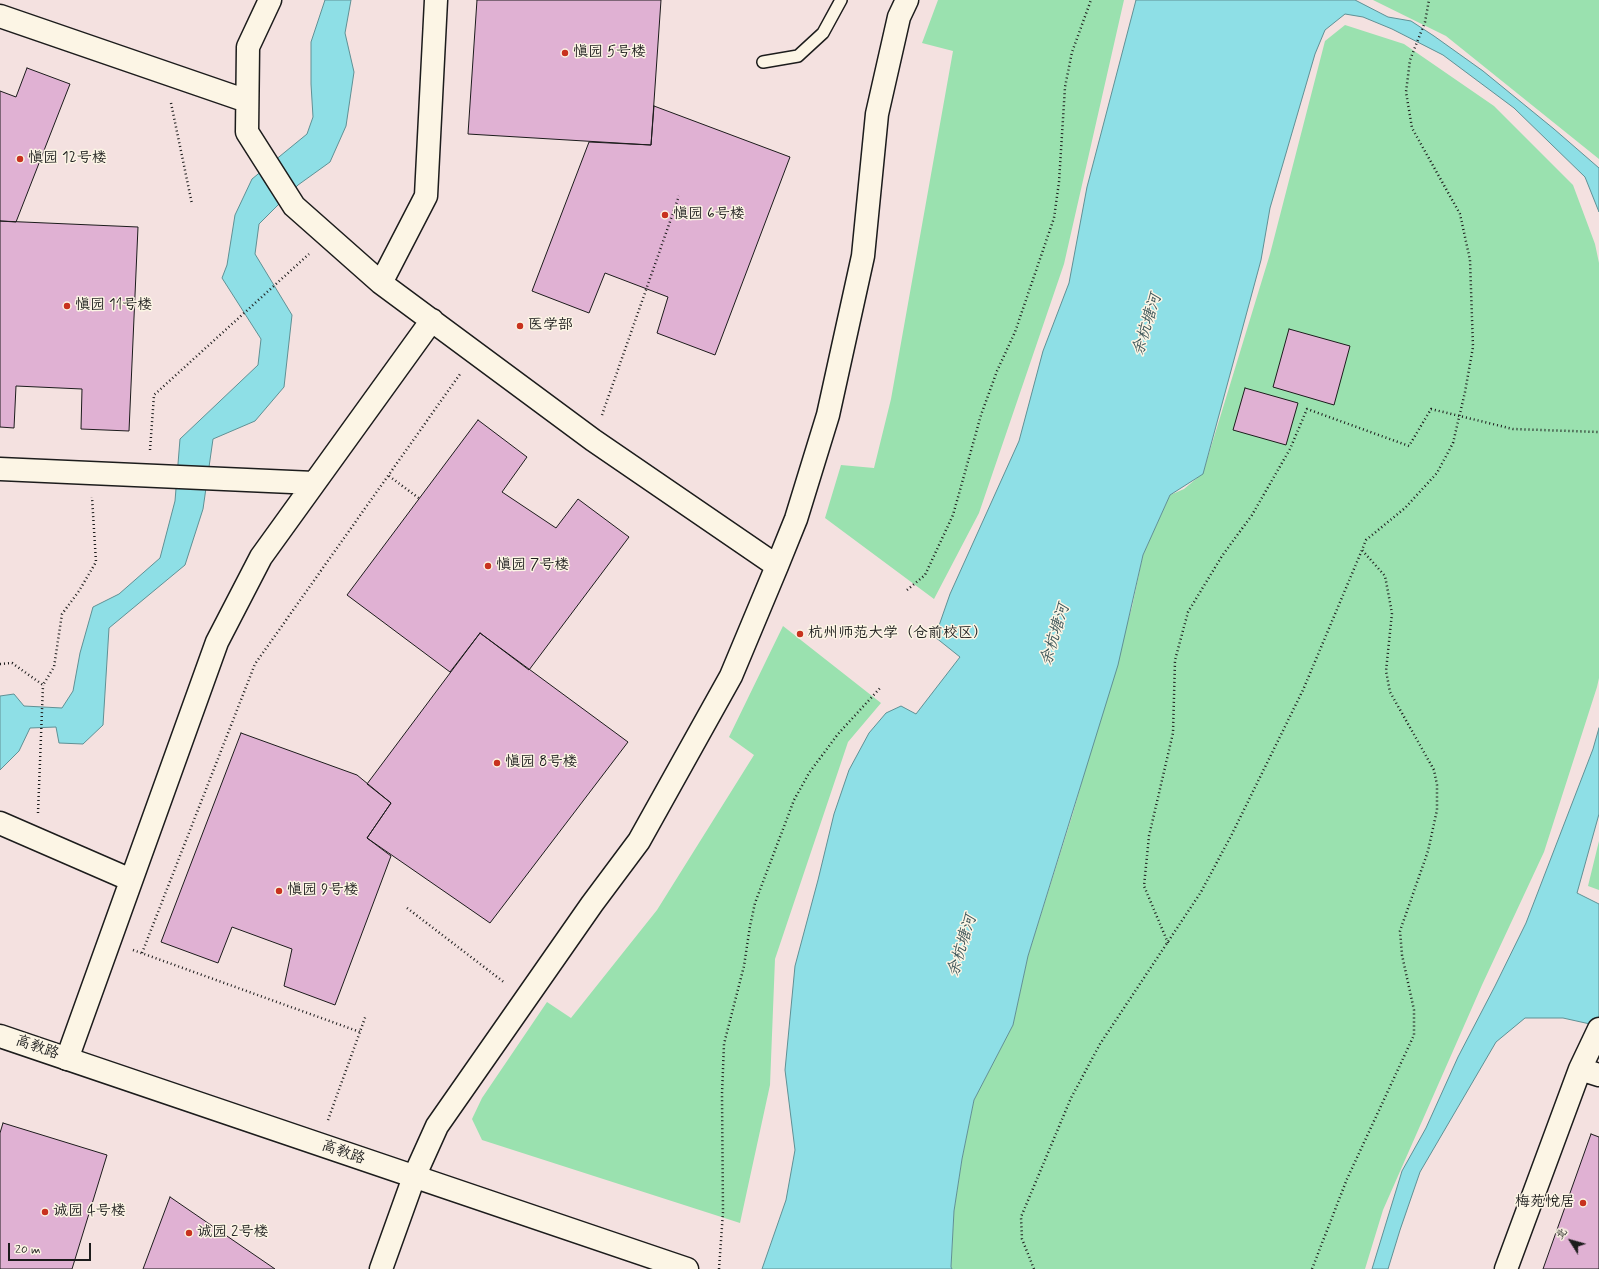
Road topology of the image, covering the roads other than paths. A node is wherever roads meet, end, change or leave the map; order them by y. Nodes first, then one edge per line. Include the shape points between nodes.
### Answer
1 (270, 0) edge
2 (436, 0) edge
3 (841, 0) edge
4 (907, 0) edge
5 (0, 16) edge
6 (764, 62) dead end
7 (247, 100) junction
8 (381, 283) junction
9 (432, 320) junction
10 (0, 469) edge
11 (314, 483) junction
12 (777, 566) junction
13 (0, 823) edge
14 (131, 880) junction
15 (1599, 1029) edge
16 (0, 1036) edge
17 (67, 1059) junction
18 (1589, 1065) edge
19 (414, 1177) junction
20 (381, 1269) edge
21 (687, 1269) edge
22 (1506, 1269) edge

1 - 7 street via 248,47
2 - 8 street via 426,196
3 - 6 lane via 823,33 798,56
4 - 12 street via 899,17 877,114 863,256 828,415 796,519
5 - 7 street
7 - 8 street via 246,132 294,206
8 - 9 street
9 - 11 street
9 - 12 street via 593,440
10 - 11 street
11 - 14 street via 261,557 217,642
12 - 19 street via 731,676 638,840 437,1126
13 - 14 street
14 - 17 street
15 - 18 street
16 - 17 street, 高教路
17 - 19 street, 高教路
18 - 22 street
19 - 20 street
19 - 21 street, 高教路

